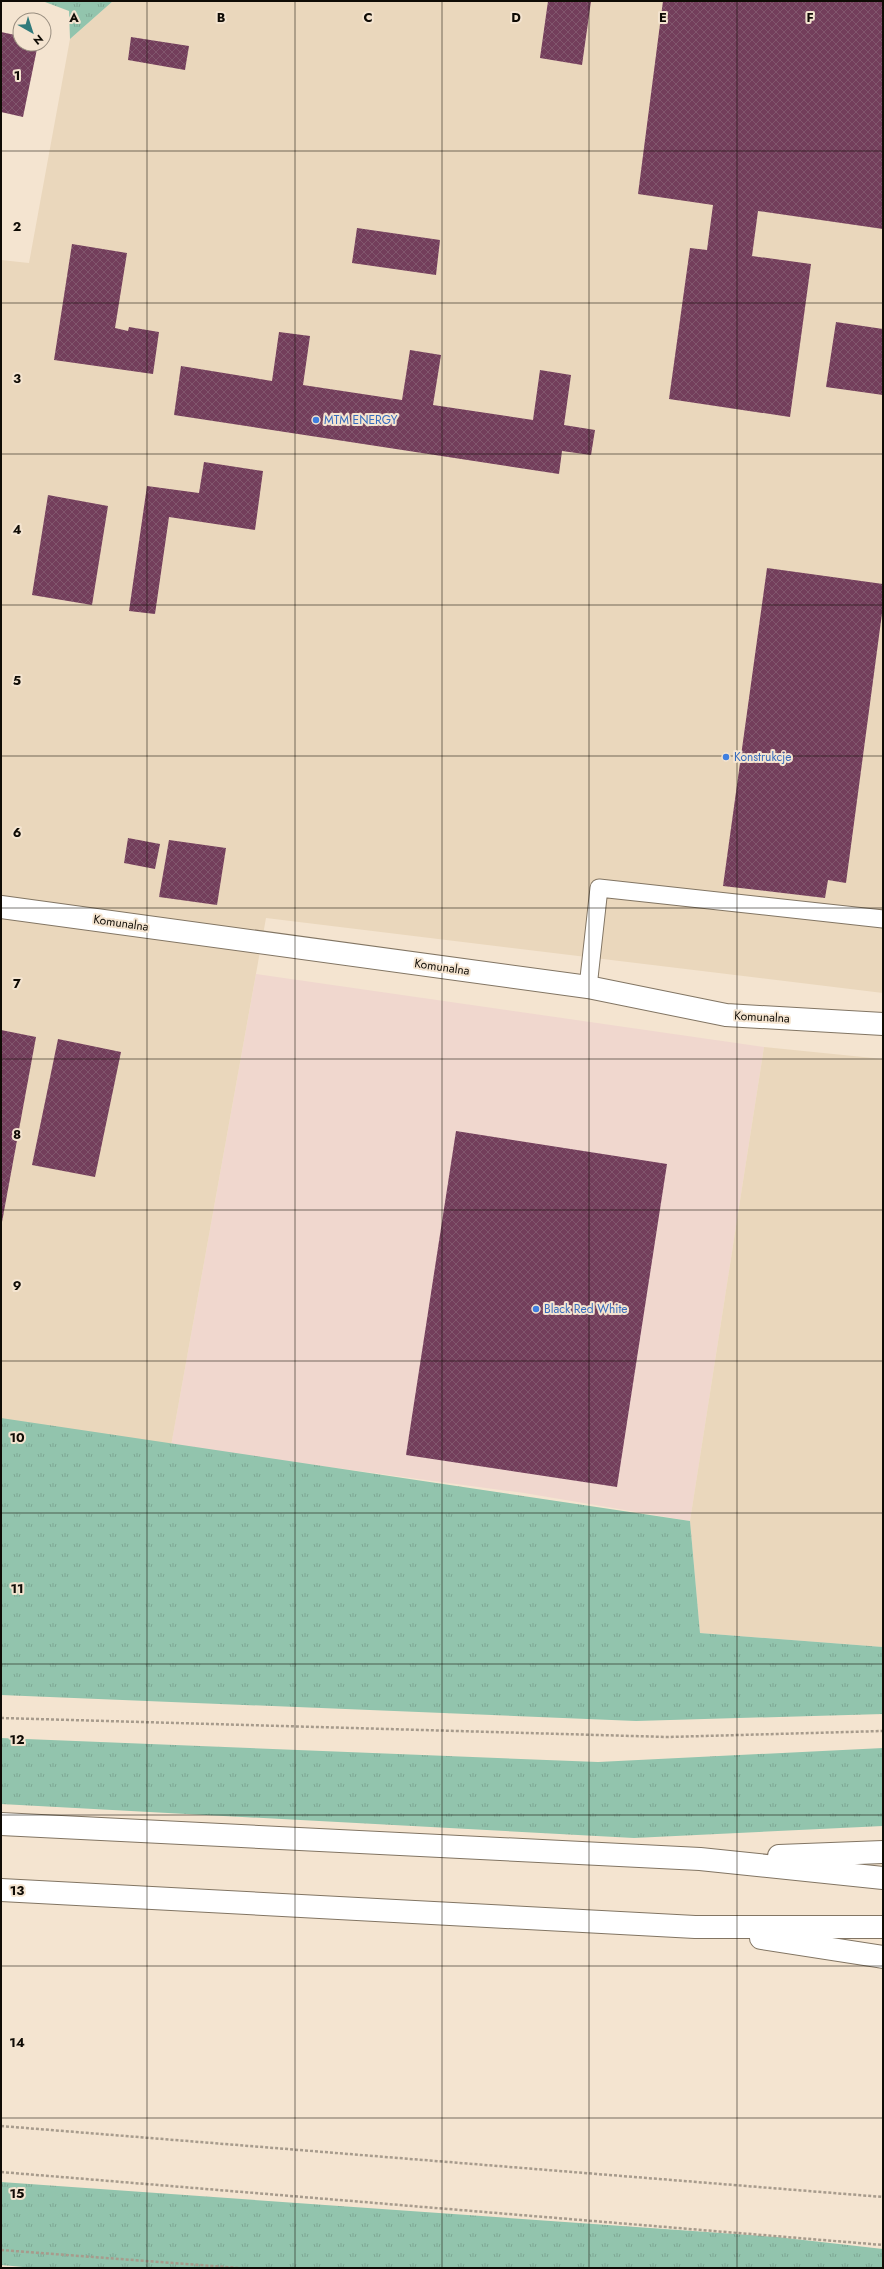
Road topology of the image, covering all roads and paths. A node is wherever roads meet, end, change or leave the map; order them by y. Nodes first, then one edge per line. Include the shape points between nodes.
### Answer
1 (1, 906) edge
2 (883, 919) edge
3 (588, 987) junction
4 (883, 1024) edge
5 (1, 1718) edge
6 (883, 1730) edge
7 (1, 1824) edge
8 (883, 1852) edge
9 (700, 1860) junction
10 (883, 1878) edge
11 (1, 1890) edge
12 (695, 1927) junction
13 (883, 1927) edge
14 (883, 1957) edge
15 (1, 2126) edge
16 (1, 2172) edge
17 (883, 2196) edge
18 (883, 2245) edge
19 (1, 2250) edge
20 (239, 2268) edge

1 - 3 main road, Komunalna
2 - 3 lane via 599,888
3 - 4 main road, Komunalna via 726,1015
5 - 6 path via 668,1737
7 - 9 main road
8 - 9 main road
9 - 10 main road
11 - 12 main road
12 - 13 main road
12 - 14 main road
15 - 17 path
16 - 18 path
19 - 20 path

